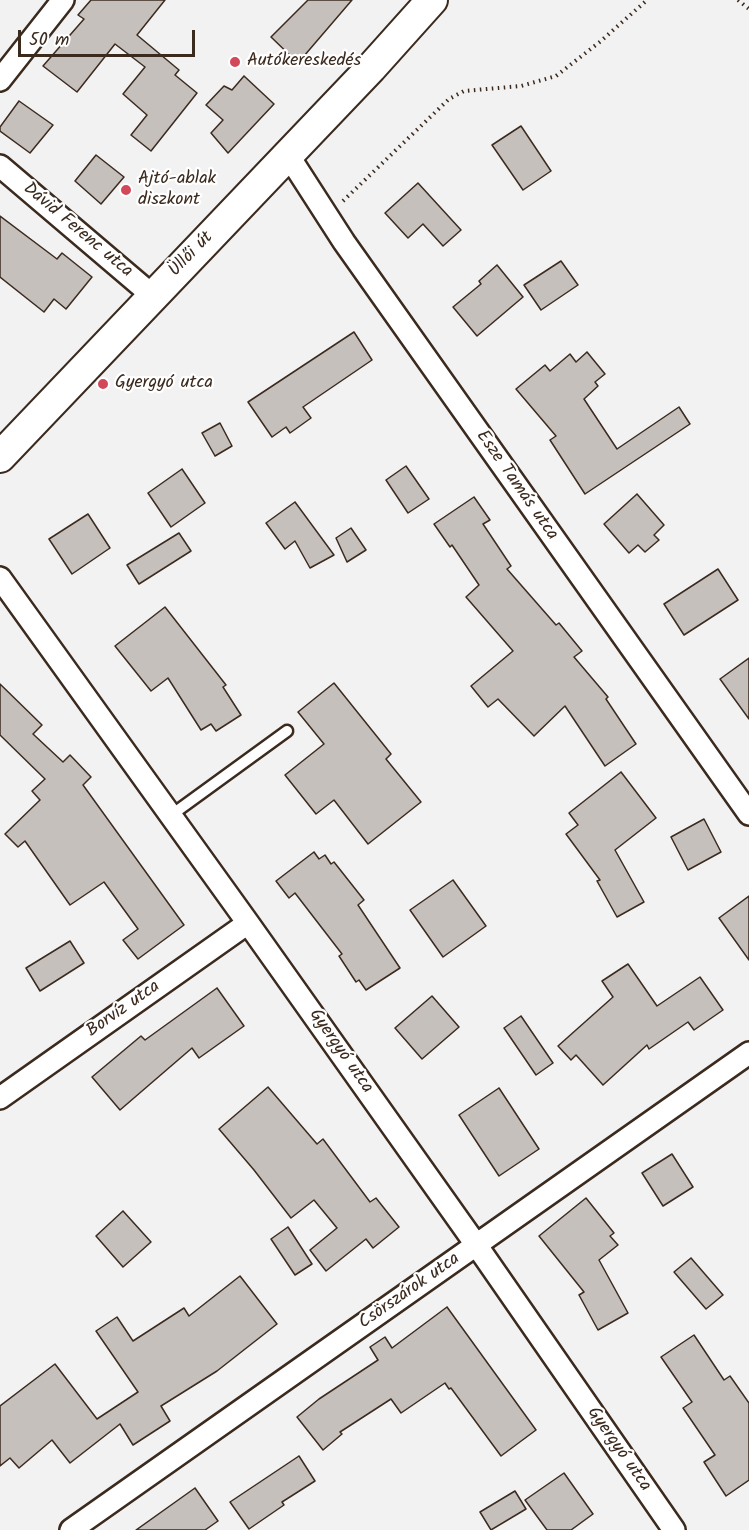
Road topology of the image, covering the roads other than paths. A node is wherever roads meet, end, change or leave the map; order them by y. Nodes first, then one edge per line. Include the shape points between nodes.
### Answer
1 (63, 0) edge
2 (432, 0) edge
3 (0, 80) edge
4 (288, 154) junction
5 (0, 166) edge
6 (153, 296) junction
7 (0, 457) edge
8 (0, 578) edge
9 (287, 731) dead end
10 (749, 814) edge
11 (170, 816) junction
12 (248, 923) junction
13 (749, 1053) edge
14 (0, 1098) edge
15 (477, 1246) junction
16 (71, 1530) edge
17 (674, 1530) edge

1 - 3 street
2 - 4 main road, Üllői út
4 - 6 main road, Üllői út
4 - 10 street, Esze Tamás utca via 327,216
5 - 6 street, Dávid Ferenc utca
6 - 7 main road, Üllői út
8 - 11 street, Gyergyó utca
9 - 11 lane
11 - 12 street, Gyergyó utca
12 - 14 street, Borvíz utca
12 - 15 street, Gyergyó utca
13 - 15 street, Csörszárok utca
15 - 16 street, Csörszárok utca
15 - 17 street, Gyergyó utca

